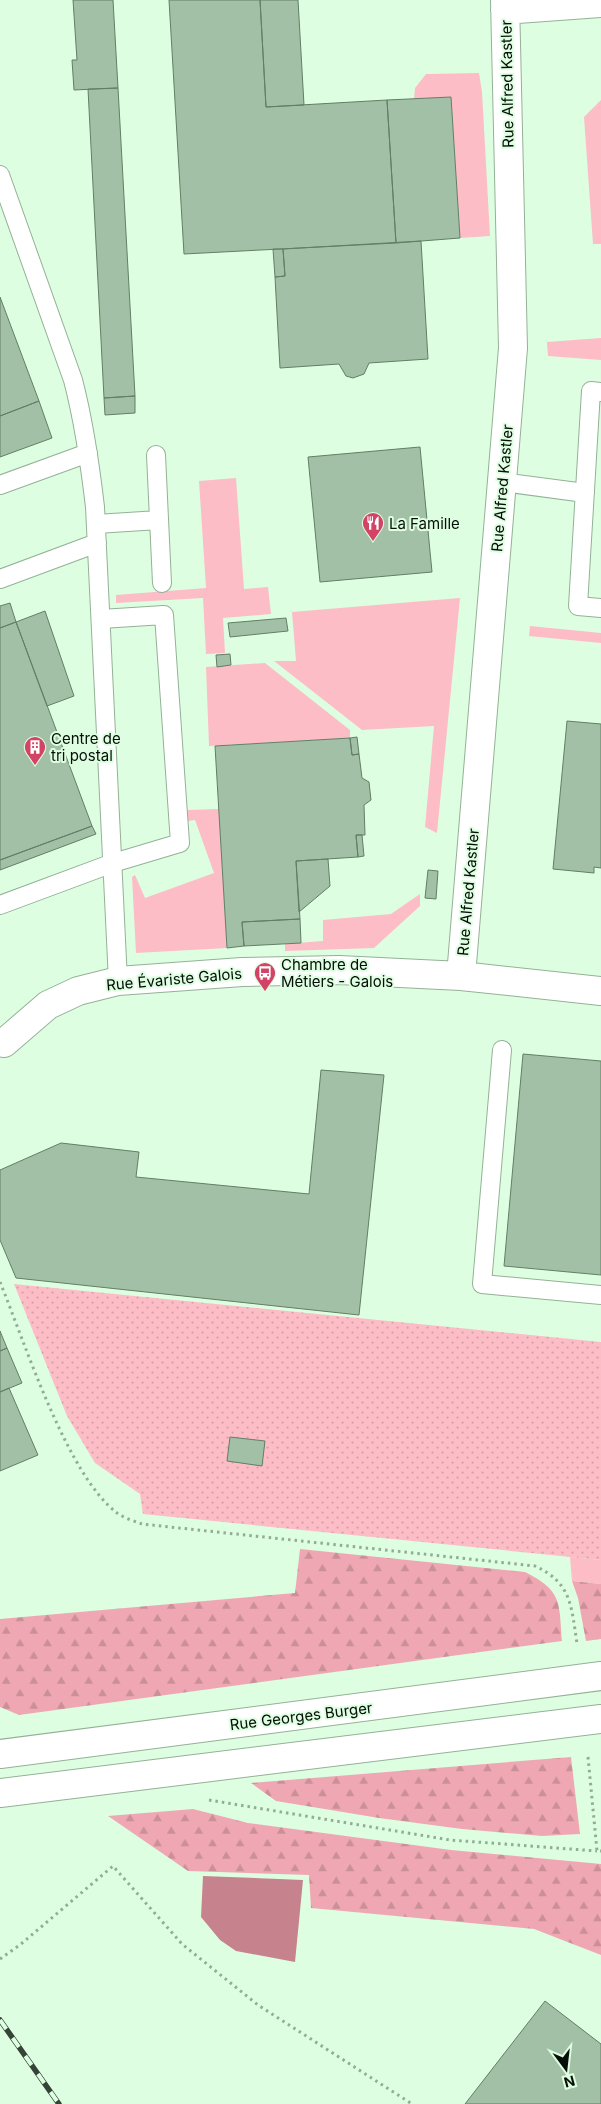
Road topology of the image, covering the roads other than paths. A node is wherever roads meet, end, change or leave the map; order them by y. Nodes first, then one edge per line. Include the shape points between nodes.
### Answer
1 (601, 3) edge
2 (505, 5) edge
3 (0, 175) edge
4 (601, 392) edge
5 (88, 453) junction
6 (156, 455) dead end
7 (502, 482) junction
8 (0, 485) edge
9 (585, 493) junction
10 (159, 520) junction
11 (96, 524) junction
12 (97, 544) junction
13 (0, 579) edge
14 (162, 583) dead end
15 (601, 608) edge
16 (101, 619) junction
17 (113, 863) junction
18 (0, 905) edge
19 (461, 976) junction
20 (118, 981) junction
21 (601, 991) edge
22 (4, 1043) dead end
23 (502, 1050) dead end
24 (601, 1295) edge
25 (601, 1676) edge
26 (601, 1719) edge
27 (0, 1754) edge
28 (0, 1793) edge

1 - 2 street
2 - 7 street, Rue Alfred Kastler via 513,348
3 - 5 lane via 73,380
4 - 9 lane via 591,392
5 - 8 lane
5 - 11 lane
6 - 10 lane
7 - 9 lane
7 - 19 street, Rue Alfred Kastler
9 - 15 lane via 578,606
10 - 11 lane
10 - 14 lane
11 - 12 lane
12 - 13 lane
12 - 16 lane
16 - 17 lane
16 - 17 lane via 164,615 180,843
17 - 18 lane
17 - 20 lane
19 - 20 street, Rue Évariste Galois via 329,970 242,972
19 - 21 street, Rue Évariste Galois
20 - 22 street, Rue Évariste Galois via 78,991 48,1005
23 - 24 lane via 482,1284
25 - 27 street, Rue Georges Burger
26 - 28 street

